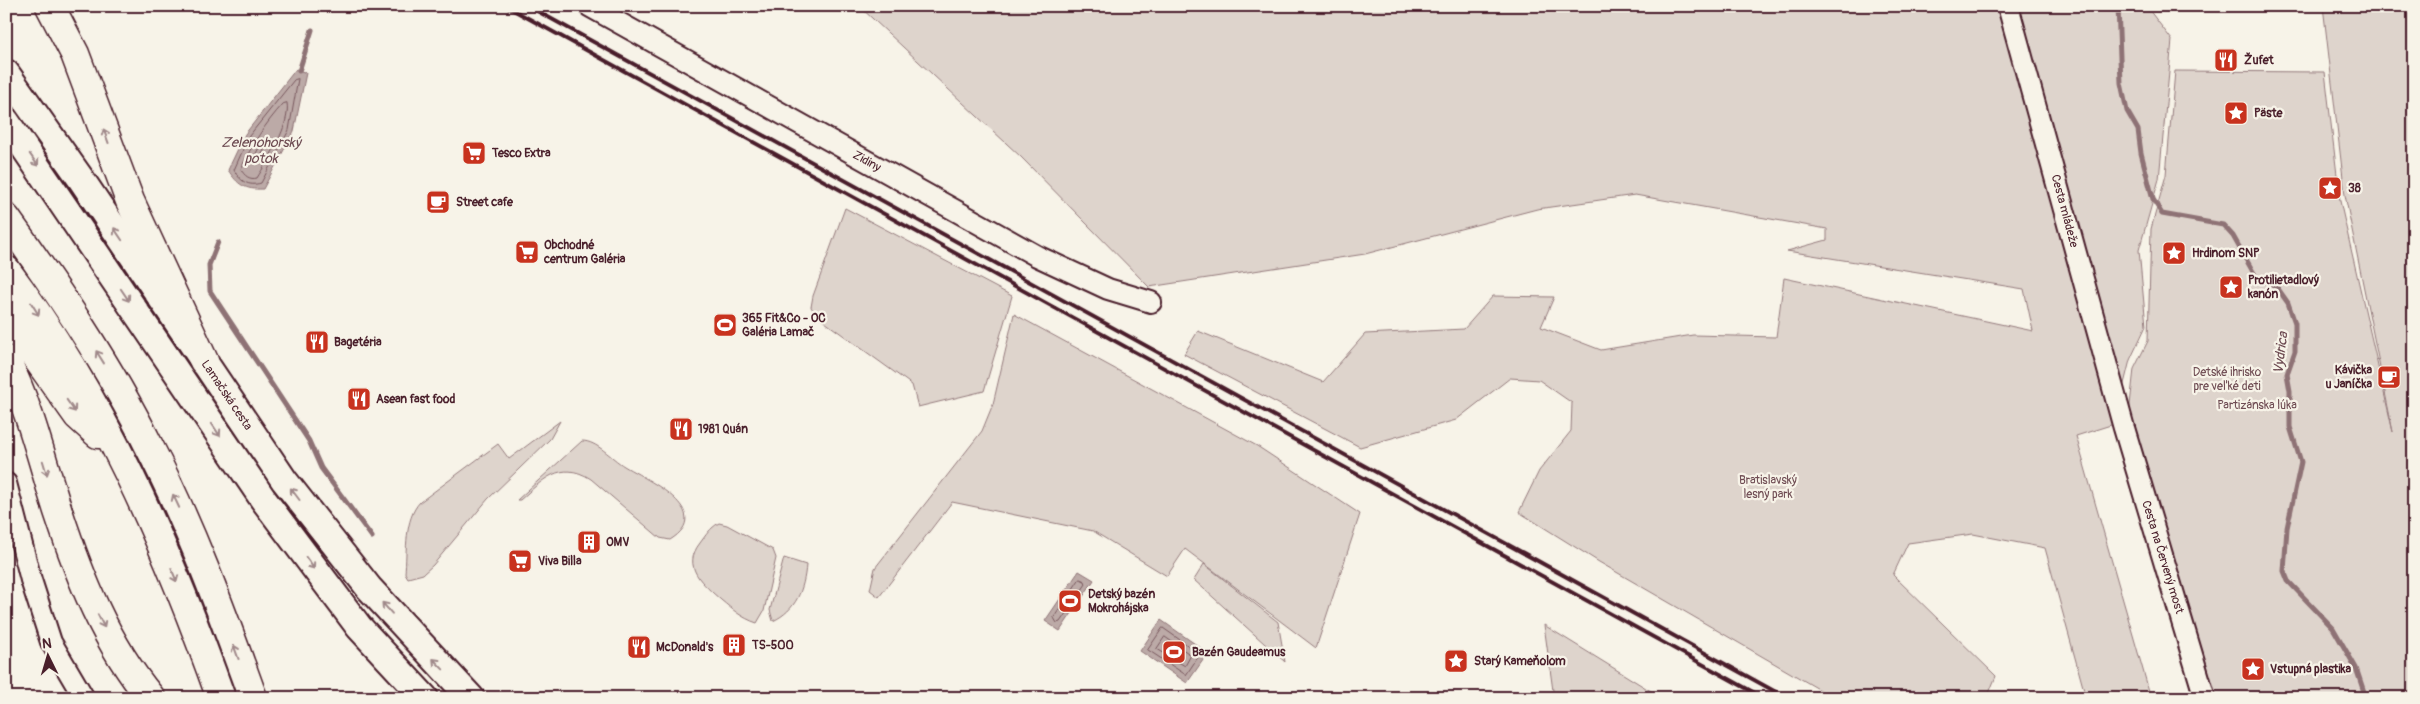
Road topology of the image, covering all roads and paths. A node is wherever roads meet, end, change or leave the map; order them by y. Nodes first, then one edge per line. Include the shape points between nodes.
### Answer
1 (50, 6) edge
2 (589, 6) edge
3 (2008, 6) edge
4 (6, 73) edge
5 (6, 121) edge
6 (6, 218) edge
7 (6, 270) edge
8 (1151, 302) dead end
9 (6, 315) edge
10 (6, 360) edge
11 (204, 361) junction
12 (2121, 416) joint
13 (120, 455) junction
14 (6, 483) edge
15 (84, 698) edge
16 (151, 698) edge
17 (220, 698) edge
18 (253, 698) edge
19 (425, 698) edge
20 (471, 698) edge
21 (2205, 698) edge

11 -> 1 highway via 130,201 75,54
2 - 8 street, Zidiny via 1036,256 1108,289
3 - 12 street, Cesta mládeže
11 -> 4 main road, Lamačská cesta
5 -> 19 main road via 263,499 359,627
18 -> 6 highway via 211,583 149,444 103,362 53,283
7 -> 13 highway via 78,378
9 -> 13 highway via 78,416
10 -> 16 highway via 31,422 59,513 93,604 128,667
20 -> 11 main road, Lamačská cesta via 406,629 326,535 284,480
12 - 21 street, Cesta na Červený most
13 -> 17 highway via 156,530 198,633
14 - 15 street via 51,642

